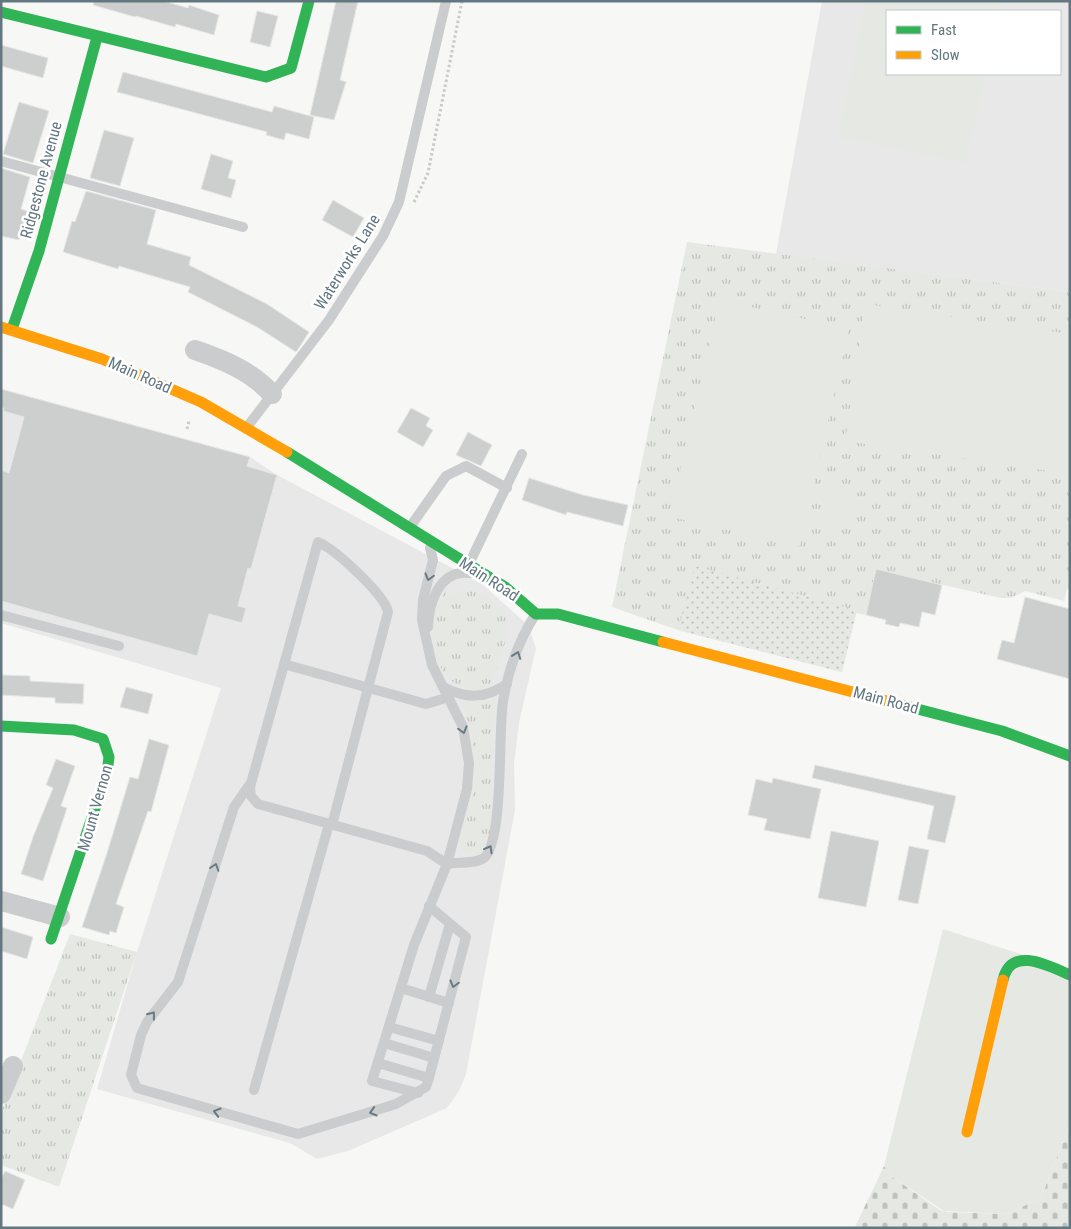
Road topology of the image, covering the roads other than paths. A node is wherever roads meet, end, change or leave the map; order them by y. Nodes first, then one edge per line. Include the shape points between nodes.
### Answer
1 (308, 1) edge
2 (446, 1) edge
3 (1, 12) edge
4 (97, 37) junction
5 (1, 161) edge
6 (59, 177) junction
7 (243, 227) dead end
8 (7, 328) edge
9 (195, 350) dead end
10 (272, 394) junction
11 (247, 428) junction
12 (522, 454) dead end
13 (507, 488) junction
14 (413, 531) junction
15 (468, 565) junction
16 (493, 580) junction
17 (536, 614) junction
18 (1, 615) edge
19 (426, 644) junction
20 (119, 646) dead end
21 (284, 664) junction
22 (506, 684) junction
23 (442, 686) junction
24 (369, 688) junction
25 (449, 697) junction
26 (1, 726) edge
27 (1069, 753) edge
28 (253, 776) junction
29 (331, 824) junction
30 (447, 864) junction
31 (1, 901) edge
32 (429, 906) junction
33 (60, 917) junction
34 (450, 924) junction
35 (51, 939) dead end
36 (1070, 975) edge
37 (400, 988) junction
38 (429, 997) junction
39 (449, 1002) junction
40 (389, 1027) junction
41 (439, 1041) junction
42 (384, 1043) junction
43 (434, 1058) junction
44 (378, 1063) junction
45 (424, 1086) junction
46 (254, 1090) dead end
47 (967, 1132) dead end

1 - 4 street via 291,68 266,77
2 - 10 lane, Waterworks Lane via 399,202 383,236 328,320
3 - 4 street
4 - 6 street, Ridgestone Avenue
5 - 6 lane
6 - 7 lane
6 - 8 street, Ridgestone Avenue via 39,251
8 - 11 street, Main Road via 102,359 201,402
9 - 10 street via 222,359 260,380
10 - 11 lane, Waterworks Lane
11 - 14 street, Main Road
12 - 13 lane
13 - 14 lane via 466,466 446,476
13 - 15 lane
14 - 15 street, Main Road
14 -> 19 lane via 430,547 433,560 422,612
15 - 16 street, Main Road
16 - 17 street, Main Road
16 - 19 lane via 466,573 440,585 430,610
22 -> 17 lane via 524,632
17 - 27 street, Main Road via 558,614 1002,731
18 - 20 lane
19 - 23 lane
21 - 24 lane
21 - 24 lane via 318,542 330,546 340,555 387,606 388,618
21 - 28 lane
22 - 23 lane via 498,690 474,697
30 -> 22 lane via 481,860 493,842
23 - 25 lane
24 - 25 lane via 426,704
24 - 29 lane
25 -> 30 lane via 463,727 469,773 464,805
26 - 33 street, Mount Vernon via 74,730 103,739 109,757 88,837
28 - 29 lane via 250,794 258,804
45 -> 28 lane via 396,1104 298,1134 141,1090 134,1085 132,1071 143,1030 178,982 234,807 247,791
29 - 30 lane via 427,852
29 - 46 lane
30 - 32 lane
31 - 33 street
32 - 34 lane
32 - 37 lane
33 - 35 street, Mount Vernon
34 - 38 lane
34 -> 39 lane via 466,937
36 - 47 street via 1026,959 1013,962 1005,971
37 - 38 lane
37 - 40 lane
38 - 39 lane
39 - 41 lane
40 - 41 lane
40 - 42 lane
41 - 43 lane
42 - 43 lane
42 - 44 lane
43 - 45 lane
44 - 45 lane
44 - 45 lane via 372,1081

